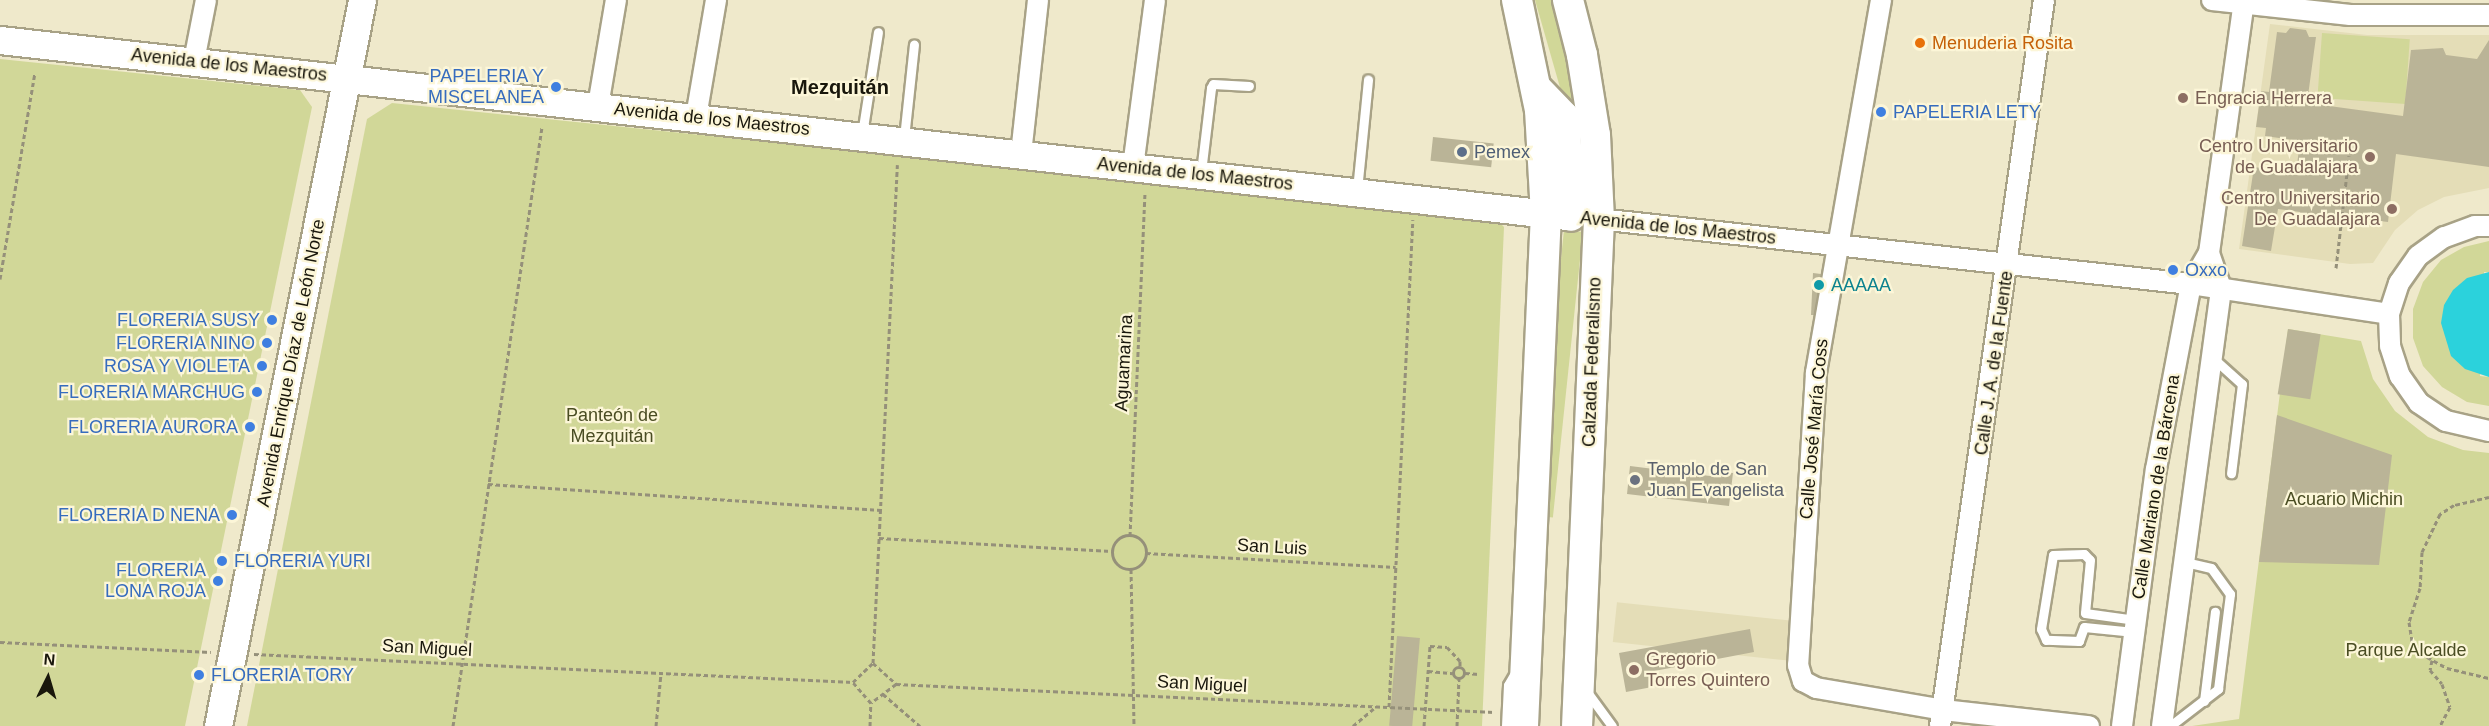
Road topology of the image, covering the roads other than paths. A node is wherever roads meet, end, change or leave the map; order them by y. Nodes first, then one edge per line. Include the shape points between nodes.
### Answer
1 (207, 0) edge
2 (362, 0) edge
3 (616, 0) edge
4 (716, 0) edge
5 (1038, 0) edge
6 (1155, 0) edge
7 (1517, 0) edge
8 (1568, 0) edge
9 (1881, 0) edge
10 (2044, 0) edge
11 (2212, 0) edge
12 (2243, 2) edge
13 (2489, 15) edge
14 (878, 32) dead end
15 (0, 40) edge
16 (914, 45) dead end
17 (194, 61) junction
18 (348, 78) junction
19 (1368, 80) dead end
20 (1249, 86) dead end
21 (598, 106) junction
22 (696, 117) junction
23 (862, 136) junction
24 (900, 153) junction
25 (1021, 154) junction
26 (1133, 167) junction
27 (1201, 174) junction
28 (1357, 192) junction
29 (1572, 216) junction
30 (2489, 226) edge
31 (1836, 245) junction
32 (2208, 253) junction
33 (2008, 264) junction
34 (2191, 284) junction
35 (2221, 288) junction
36 (2389, 314) junction
37 (2213, 358) junction
38 (2489, 431) edge
39 (2231, 473) dead end
40 (2186, 562) junction
41 (2215, 612) dead end
42 (2135, 626) junction
43 (1578, 684) junction
44 (2204, 701) junction
45 (1942, 718) edge
46 (1515, 719) edge
47 (218, 726) edge
48 (1506, 726) edge
49 (1577, 726) edge
50 (1612, 726) edge
51 (2089, 726) edge
52 (2122, 726) edge
53 (2162, 726) edge
54 (2170, 726) edge

1 - 17 street
2 - 18 street, Avenida Enrique Díaz de León Norte
3 - 21 street
4 - 22 street
5 - 25 street
6 - 26 street
7 - 29 main road, Calzada Federalismo via 1536,88 1546,161
8 - 29 main road, Calzada Federalismo via 1582,55 1594,135
9 - 31 street, Calle José María Coss
10 - 33 street, Calle J. A. de la Fuente
11 - 12 street
12 - 13 street via 2350,15
12 - 32 street, Calle Mariano de la Bárcena
14 - 23 lane
15 - 17 street, Avenida de los Maestros
16 - 24 lane
17 - 18 street, Avenida de los Maestros
18 - 21 street, Avenida de los Maestros
18 - 47 street, Avenida Enrique Díaz de León Norte
19 - 28 lane
20 - 27 lane via 1213,84
21 - 22 street, Avenida de los Maestros
22 - 23 street, Avenida de los Maestros
23 - 24 street, Avenida de los Maestros
24 - 25 street, Avenida de los Maestros
25 - 26 street, Avenida de los Maestros
26 - 27 street, Avenida de los Maestros
27 - 28 street, Avenida de los Maestros
28 - 29 street, Avenida de los Maestros
29 - 31 street, Avenida de los Maestros
29 - 43 main road, Calzada Federalismo
29 - 46 main road, Calzada Federalismo via 1527,656
30 - 36 street via 2475,226 2444,237 2418,256 2399,283
31 - 33 street, Avenida de los Maestros
31 - 45 street, Calle José María Coss via 1816,373 1798,665 1803,681 1816,688
32 - 34 street, Calle Mariano de la Bárcena
32 - 35 street, Calle Mariano de la Bárcena
33 - 34 street, Avenida de los Maestros
33 - 45 street, Calle J. A. de la Fuente
34 - 35 street, Avenida de los Maestros
34 - 42 street, Calle Mariano de la Bárcena via 2156,469
35 - 36 street, Avenida de los Maestros
35 - 37 street, Calle Mariano de la Bárcena
36 - 38 street via 2390,346 2400,376 2419,403 2446,421
37 - 39 lane via 2242,384
37 - 40 street, Calle Mariano de la Bárcena
40 - 44 lane via 2211,568 2230,594 2218,689
40 - 53 street, Calle Mariano de la Bárcena
41 - 44 lane
42 - 42 lane via 2085,613 2090,560 2084,554 2053,555 2041,629 2046,640 2079,641 2084,627
42 - 52 street, Calle Mariano de la Bárcena
43 - 49 main road, Calzada Federalismo
43 - 50 lane
44 - 54 lane
45 - 51 street
46 - 48 lane

